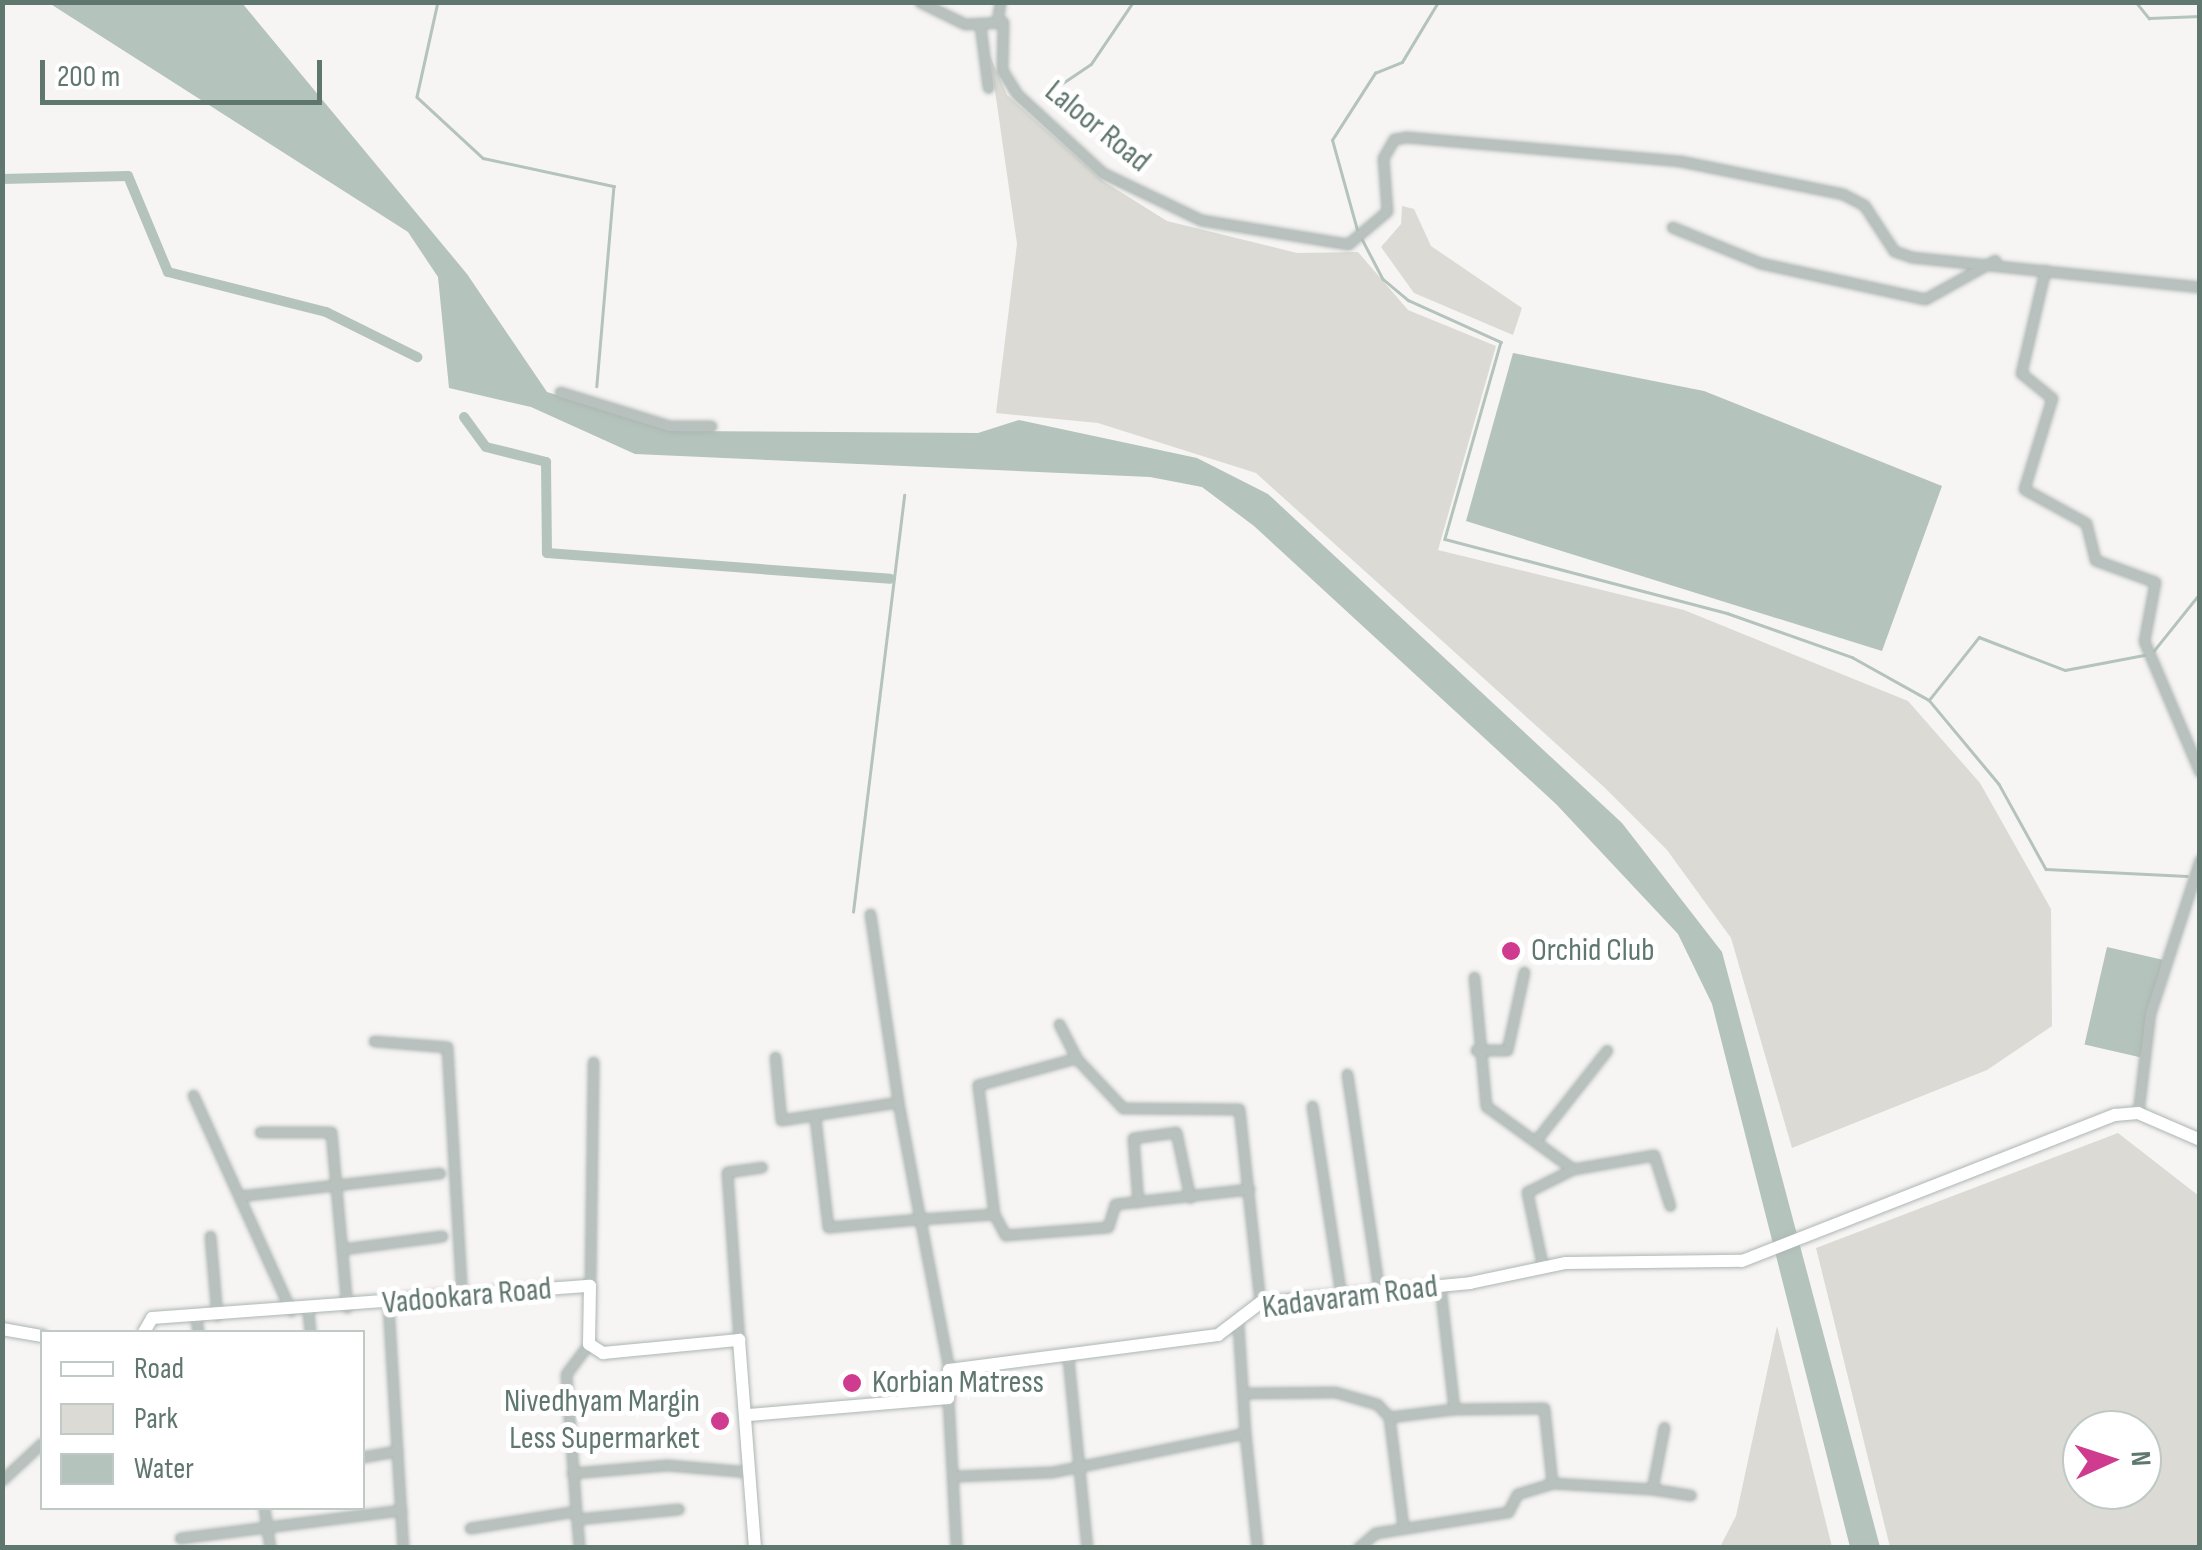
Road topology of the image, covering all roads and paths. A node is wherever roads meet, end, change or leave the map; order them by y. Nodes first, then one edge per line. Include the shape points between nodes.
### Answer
1 (920, 2) edge
2 (1000, 2) edge
3 (980, 25) junction
4 (1003, 25) junction
5 (988, 87) dead end
6 (1672, 227) dead end
7 (1995, 260) junction
8 (2045, 270) junction
9 (2200, 288) edge
10 (560, 392) dead end
11 (711, 426) dead end
12 (2200, 772) edge
13 (2200, 860) edge
14 (2195, 885) edge
15 (870, 914) dead end
16 (1524, 972) dead end
17 (1474, 978) dead end
18 (1059, 1024) dead end
19 (374, 1041) dead end
20 (1476, 1050) junction
21 (1607, 1050) dead end
22 (775, 1057) dead end
23 (1076, 1058) junction
24 (593, 1062) dead end
25 (1347, 1074) dead end
26 (193, 1095) dead end
27 (898, 1102) junction
28 (1312, 1106) dead end
29 (2138, 1112) junction
30 (815, 1118) junction
31 (260, 1132) dead end
32 (1537, 1140) junction
33 (2200, 1140) edge
34 (762, 1167) dead end
35 (1573, 1169) junction
36 (440, 1173) dead end
37 (336, 1184) junction
38 (1249, 1189) junction
39 (239, 1196) junction
40 (1190, 1198) junction
41 (1138, 1202) junction
42 (1670, 1206) dead end
43 (994, 1214) junction
44 (920, 1220) junction
45 (210, 1236) dead end
46 (442, 1236) dead end
47 (342, 1249) junction
48 (1544, 1268) junction
49 (590, 1286) junction
50 (1440, 1286) junction
51 (1378, 1292) junction
52 (1340, 1295) junction
53 (462, 1300) junction
54 (1260, 1302) junction
55 (388, 1304) junction
56 (347, 1307) junction
57 (308, 1312) junction
58 (292, 1314) junction
59 (217, 1316) junction
60 (1238, 1324) junction
61 (197, 1325) edge
62 (2, 1329) edge
63 (145, 1330) edge
64 (310, 1330) edge
65 (40, 1336) edge
66 (739, 1340) junction
67 (589, 1344) junction
68 (1068, 1358) junction
69 (949, 1370) junction
70 (1245, 1392) junction
71 (948, 1398) junction
72 (1454, 1409) junction
73 (750, 1415) junction
74 (1389, 1417) junction
75 (1664, 1427) dead end
76 (1244, 1433) junction
77 (40, 1445) edge
78 (397, 1451) junction
79 (365, 1456) edge
80 (1084, 1465) junction
81 (750, 1472) junction
82 (572, 1473) junction
83 (956, 1476) junction
84 (2, 1480) edge
85 (1552, 1483) junction
86 (1652, 1489) junction
87 (1691, 1495) dead end
88 (680, 1509) dead end
89 (264, 1510) edge
90 (401, 1510) junction
91 (576, 1515) junction
92 (267, 1526) junction
93 (1403, 1526) junction
94 (470, 1528) dead end
95 (180, 1538) dead end
96 (270, 1548) edge
97 (402, 1548) edge
98 (578, 1548) edge
99 (755, 1548) edge
100 (956, 1548) edge
101 (1087, 1548) edge
102 (1257, 1548) edge
103 (1358, 1548) edge

1 - 3 street
2 - 4 street, Laloor Road
3 - 4 street
3 - 5 street
4 - 7 street, Laloor Road via 1006,82 1103,173 1201,220 1322,245 1354,240 1389,206 1383,158 1394,138 1406,137 1680,161 1843,194 1864,205 1894,251
6 - 7 street via 1760,264 1925,299
7 - 8 street
8 - 9 street
8 - 12 street via 2021,374 2052,398 2024,489 2086,523 2095,560 2155,582 2148,653
10 - 11 street via 669,426
13 - 14 street
14 - 29 street via 2150,1013
15 - 27 street
16 - 20 street via 1507,1050
17 - 20 street
18 - 23 street
19 - 53 street via 447,1047
20 - 32 street via 1486,1106
21 - 32 street
22 - 30 street via 780,1118
23 - 38 street via 1123,1108 1239,1109
23 - 43 street via 980,1082
24 - 49 street
25 - 51 street
26 - 39 street
27 - 30 street
27 - 44 street
28 - 52 street
29 - 33 main road
29 - 48 main road, Kadavaram Road via 1742,1261
30 - 44 street via 828,1227
31 - 37 street via 330,1129
32 - 35 street
34 - 66 street via 728,1172
35 - 42 street via 1646,1152 1659,1162
35 - 48 street via 1526,1192
36 - 37 street
37 - 39 street
37 - 47 street
38 - 40 street
38 - 54 street
39 - 58 street
40 - 41 street
40 - 41 street via 1176,1132 1133,1138
41 - 43 street via 1112,1205 1108,1227 1001,1234
43 - 44 street
44 - 69 street
45 - 59 street
46 - 47 street
47 - 56 street
48 - 50 main road, Kadavaram Road
49 - 53 main road, Vadookara Road
49 - 67 main road, Vadookara Road
50 - 51 main road, Kadavaram Road
50 - 72 street
51 - 52 main road, Kadavaram Road
52 - 54 main road, Kadavaram Road
53 - 55 main road, Vadookara Road
54 - 60 main road, Kadavaram Road
55 - 56 main road, Vadookara Road
55 - 78 street
56 - 57 main road, Vadookara Road
57 - 58 main road, Vadookara Road
57 - 64 street
58 - 59 main road, Vadookara Road
59 - 61 main road, Vadookara Road
60 - 68 main road, Kadavaram Road via 1164,1346
60 - 70 street
61 - 63 main road, Vadookara Road via 152,1318
62 - 65 main road
66 - 67 main road via 602,1353
66 - 73 main road
67 - 82 street via 566,1374
68 - 69 main road, Kadavaram Road
68 - 80 street
69 - 71 main road
70 - 74 street via 1335,1392 1366,1398
70 - 76 street
71 - 73 main road
71 - 83 street
72 - 74 street
72 - 85 street via 1544,1408
73 - 81 main road
74 - 93 street
75 - 86 street
76 - 80 street
76 - 102 street
77 - 84 street
78 - 79 street
78 - 90 street
80 - 83 street
80 - 101 street
81 - 82 street via 667,1465
81 - 99 main road
82 - 91 street
83 - 100 street
85 - 86 street
85 - 93 street via 1518,1494 1508,1512
86 - 87 street
88 - 91 street
89 - 92 street
90 - 92 street
90 - 97 street
91 - 94 street
91 - 98 street
92 - 95 street
92 - 96 street
93 - 103 street

